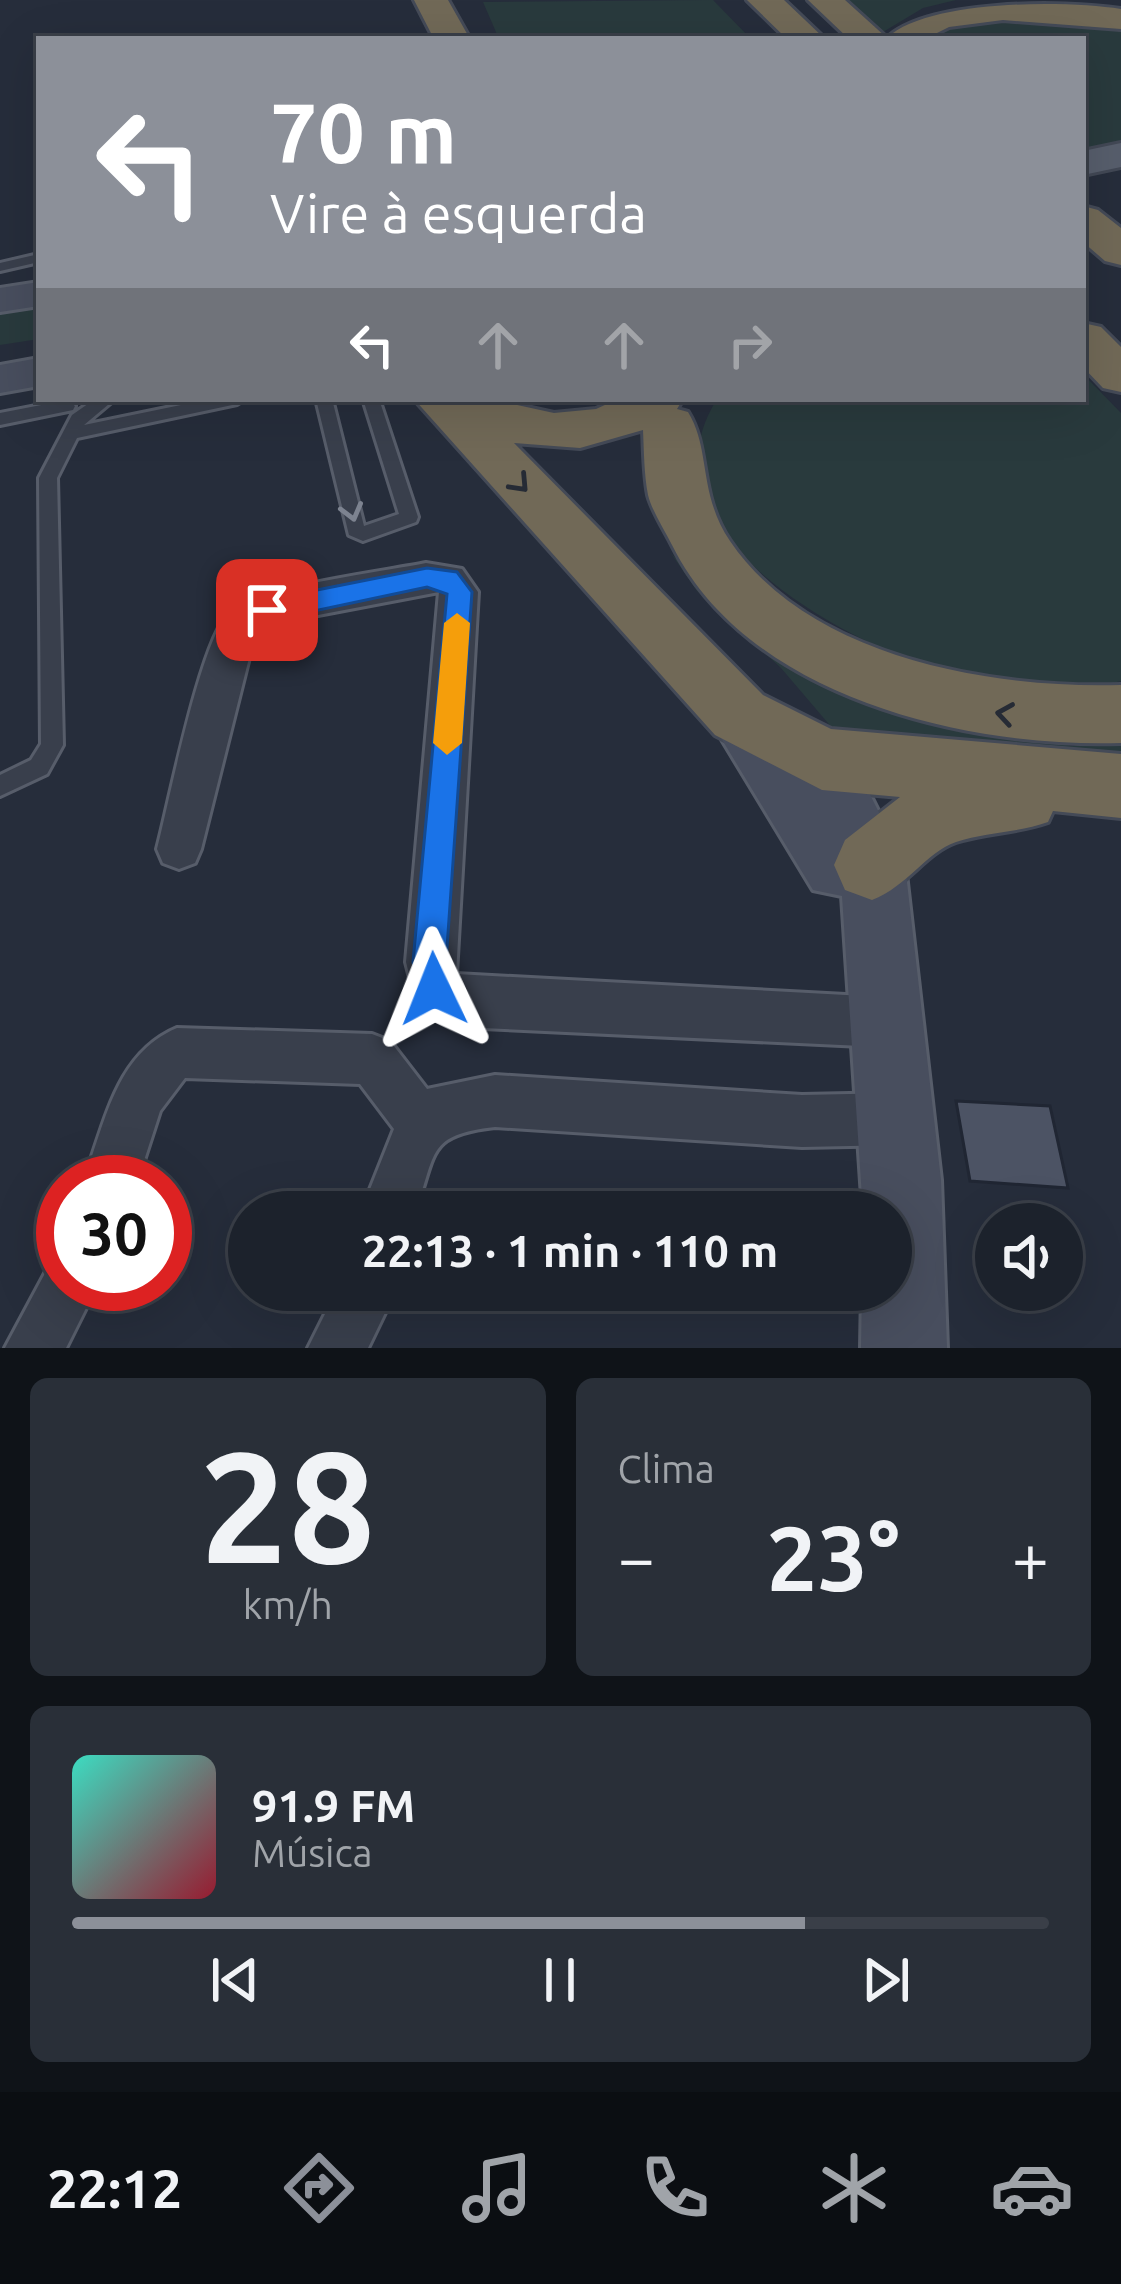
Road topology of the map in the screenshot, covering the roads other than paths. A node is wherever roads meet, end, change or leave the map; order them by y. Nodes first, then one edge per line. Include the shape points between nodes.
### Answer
1 (431, 0) edge
2 (825, 0) edge
3 (1089, 0) edge
4 (741, 1) edge
5 (1121, 5) edge
6 (1121, 19) edge
7 (428, 36) edge
8 (450, 36) edge
9 (770, 36) edge
10 (802, 36) edge
11 (867, 36) edge
12 (906, 36) edge
13 (1121, 155) edge
14 (1086, 162) edge
15 (1121, 168) edge
16 (1086, 175) edge
17 (36, 260) edge
18 (1, 283) edge
19 (36, 293) edge
20 (1086, 296) edge
21 (1121, 328) edge
22 (1086, 341) edge
23 (1121, 376) edge
24 (0, 379) edge
25 (36, 394) edge
26 (163, 402) edge
27 (325, 402) edge
28 (372, 402) edge
29 (445, 402) edge
30 (450, 402) edge
31 (64, 406) edge
32 (671, 408) edge
33 (0, 418) edge
34 (1121, 714) edge
35 (739, 715) junction
36 (822, 759) junction
37 (0, 786) edge
38 (1118, 786) edge
39 (178, 849) dead end
40 (872, 865) junction
41 (881, 987) junction
42 (898, 1119) junction
43 (422, 1124) junction
44 (120, 1155) edge
45 (396, 1191) edge
46 (55, 1311) edge
47 (357, 1311) edge
48 (34, 1348) edge
49 (337, 1348) edge
50 (904, 1348) edge

1 - 7 highway
1 - 8 highway
2 - 11 highway
3 - 5 highway
4 - 9 highway
4 - 10 highway
6 - 12 highway via 981,2 934,13
13 - 14 main road
15 - 16 main road
17 - 18 lane
18 - 19 street
20 - 21 highway
22 - 23 highway
24 - 25 street
26 - 31 lane
27 -> 28 lane via 358,534 410,517
29 -> 35 highway
30 - 32 highway via 521,428 572,433
31 - 33 lane
31 - 37 lane via 48,478 52,745 40,767
34 -> 32 highway via 1005,716 939,700 858,670 784,627 737,591 689,533 667,459
32 - 36 highway via 641,482 644,532 668,577
35 - 36 highway
35 - 41 street via 800,804
36 - 38 highway
36 - 40 street
38 - 40 highway via 952,809 916,821
39 - 41 street via 228,649 241,625 267,610 448,579 460,592 434,989 460,1003
40 - 41 street
41 - 42 street
42 - 43 street via 495,1101 445,1107
42 - 50 street
43 - 44 street via 372,1059 177,1053 146,1082
43 - 45 street
46 - 48 street
47 - 49 street

